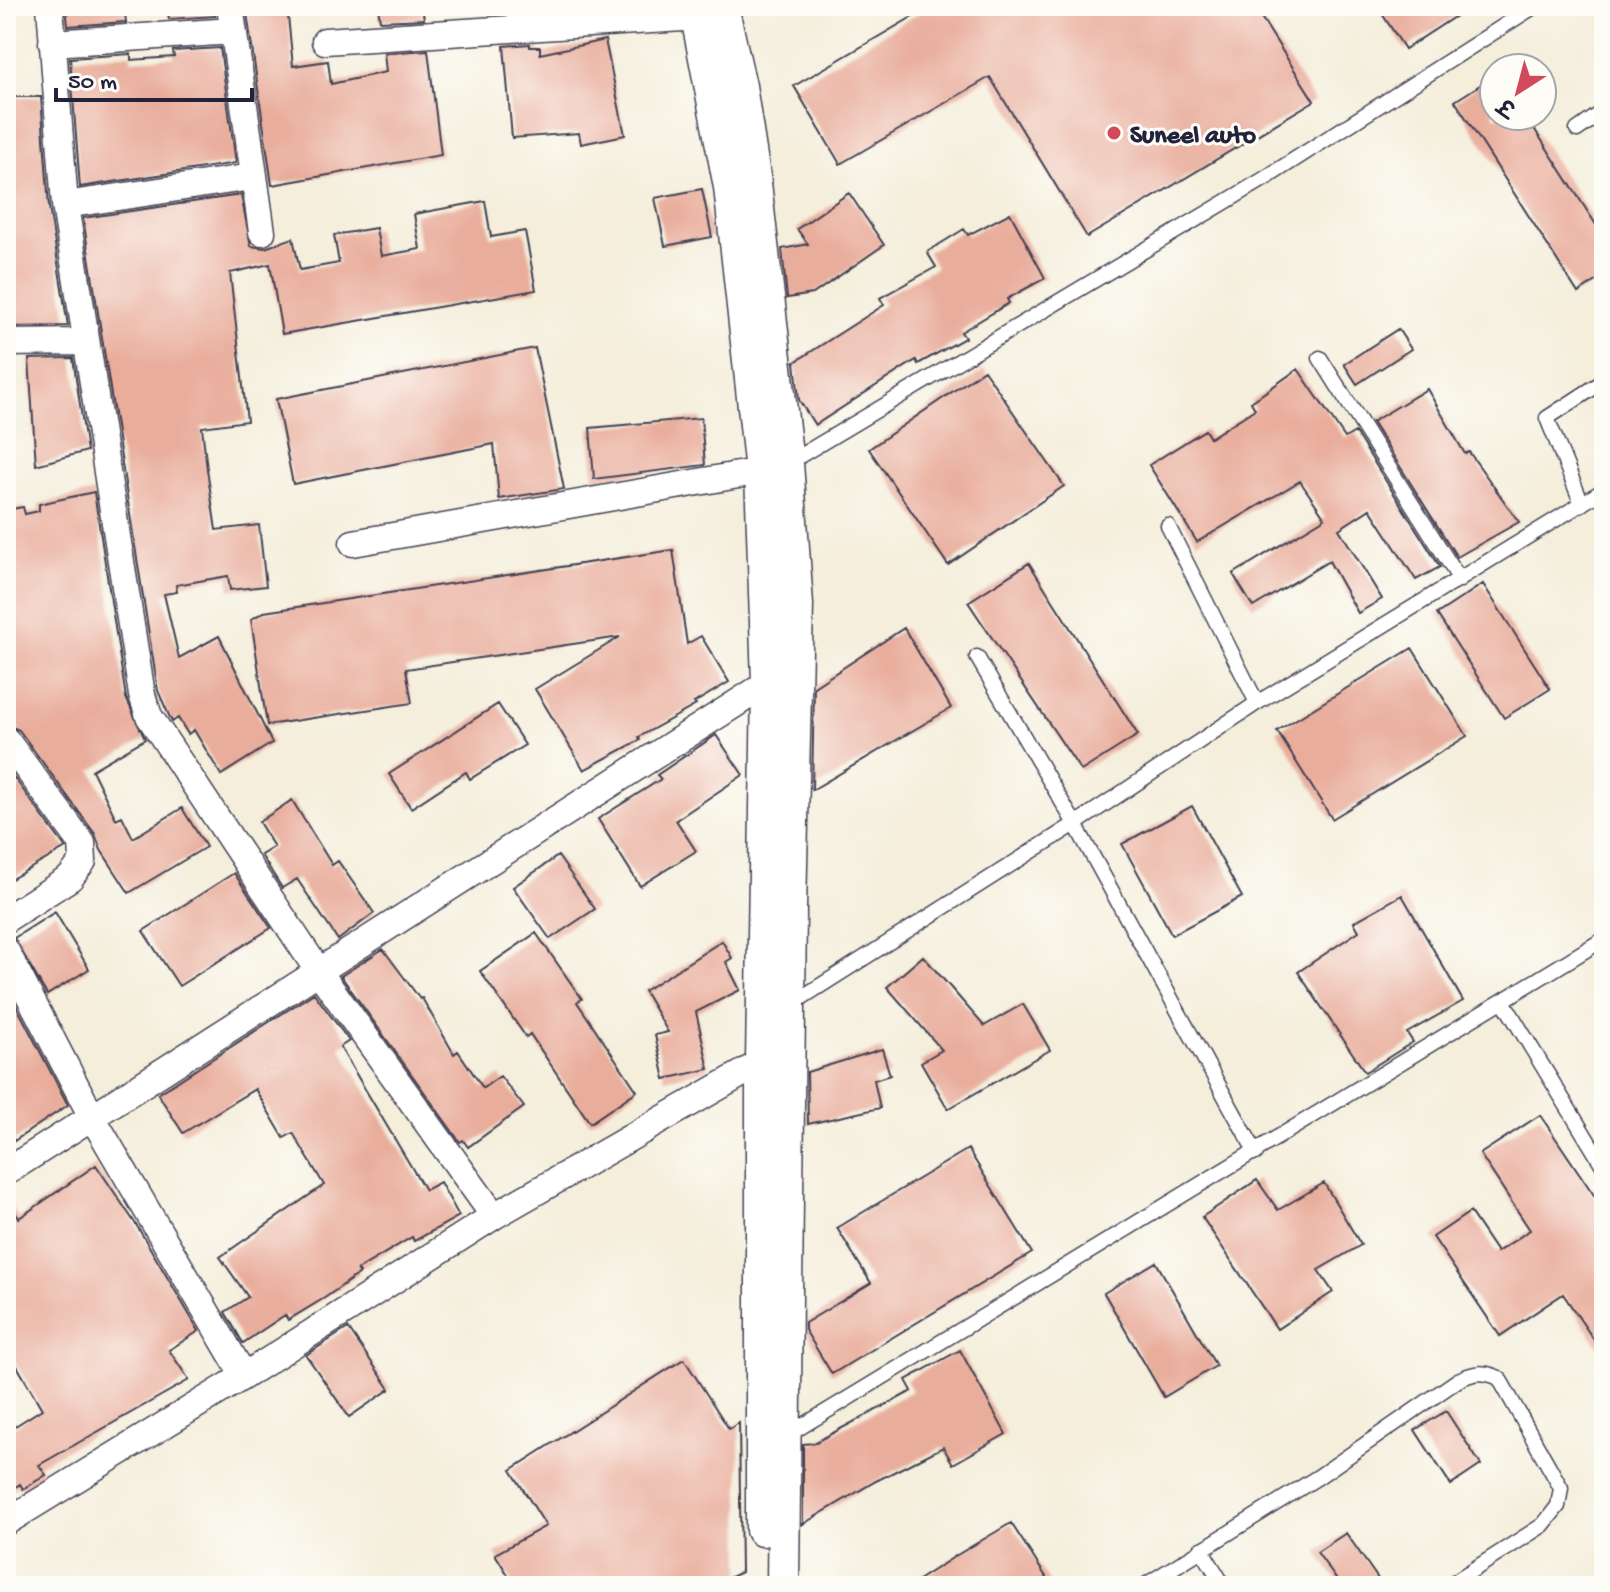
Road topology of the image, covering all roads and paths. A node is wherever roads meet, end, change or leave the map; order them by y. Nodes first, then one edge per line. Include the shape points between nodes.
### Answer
1 (50, 6) edge
2 (1535, 6) edge
3 (705, 10) edge
4 (232, 19) edge
5 (325, 41) dead end
6 (52, 43) junction
7 (1604, 111) edge
8 (1577, 130) dead end
9 (252, 177) junction
10 (65, 205) junction
11 (262, 232) dead end
12 (85, 342) junction
13 (6, 343) edge
14 (1320, 358) dead end
15 (1604, 381) edge
16 (774, 467) junction
17 (1603, 492) edge
18 (1582, 504) junction
19 (1168, 526) dead end
20 (353, 543) dead end
21 (1460, 580) junction
22 (977, 657) dead end
23 (782, 680) junction
24 (1257, 703) junction
25 (6, 740) edge
26 (1075, 824) junction
27 (6, 919) edge
28 (1604, 939) edge
29 (6, 951) edge
30 (319, 972) junction
31 (1503, 1001) junction
32 (789, 1006) junction
33 (775, 1061) junction
34 (91, 1115) junction
35 (1256, 1153) junction
36 (1604, 1165) edge
37 (6, 1172) edge
38 (494, 1216) junction
39 (244, 1376) junction
40 (773, 1444) junction
41 (6, 1522) edge
42 (1201, 1549) junction
43 (762, 1586) edge
44 (783, 1586) edge
45 (1144, 1586) edge
46 (1224, 1586) edge
47 (1448, 1586) edge

1 - 6 street
2 - 16 lane via 1264,179
3 - 5 street
3 - 16 street via 742,185
4 - 6 street
4 - 9 street
6 - 10 street
7 - 8 lane
9 - 10 street
9 - 11 street
10 - 12 street
12 - 13 street
12 - 30 street via 145,705
14 - 21 lane
15 - 18 lane via 1547,418
16 - 20 street
16 - 23 street via 797,605
17 - 18 lane
18 - 21 lane
19 - 24 lane
21 - 24 lane
22 - 26 lane
23 - 30 street
23 - 32 street
23 - 33 street
24 - 26 lane
25 - 27 street via 82,843 83,861 70,878
26 - 32 lane
26 - 35 lane
28 - 31 lane
29 - 34 street
30 - 34 street
30 - 38 street
31 - 35 lane
31 - 36 lane
32 - 33 street
33 - 38 street
33 - 40 street
34 - 37 street
34 - 39 street
35 - 40 lane
38 - 39 street
39 - 41 street
40 - 43 street
40 - 44 street
42 - 45 lane
42 - 46 lane
42 - 47 lane via 1318,1477 1458,1380 1474,1372 1488,1373 1499,1378 1561,1488 1558,1506 1543,1525

